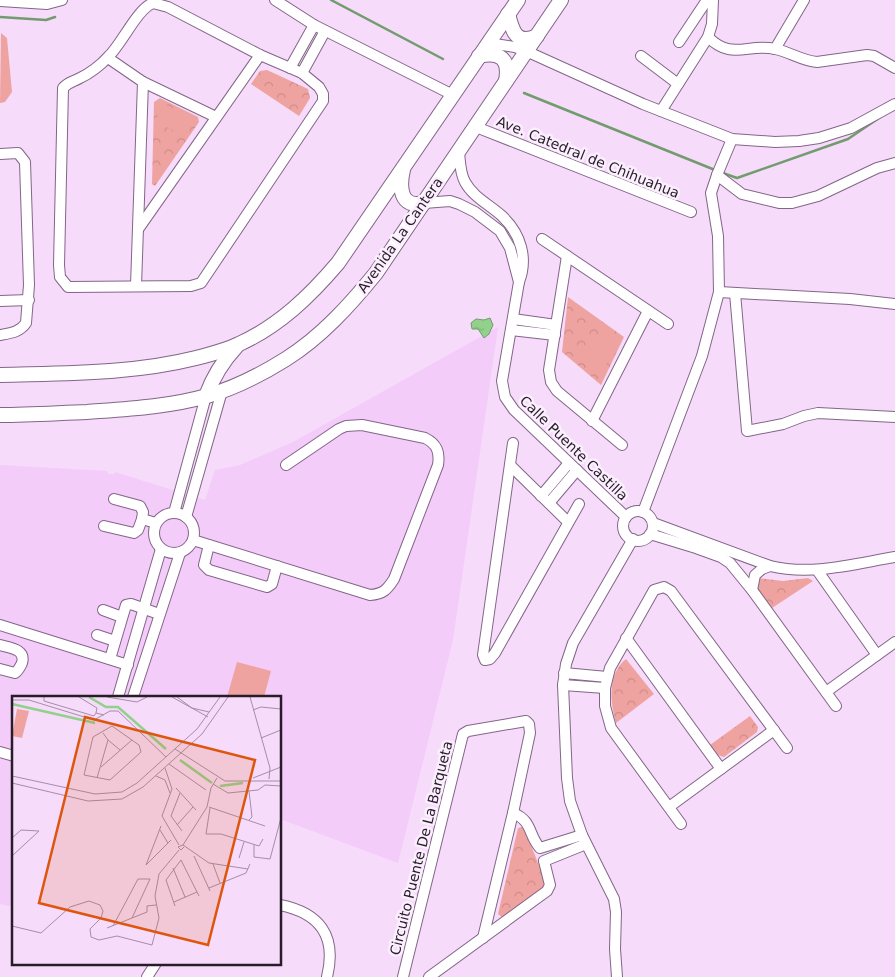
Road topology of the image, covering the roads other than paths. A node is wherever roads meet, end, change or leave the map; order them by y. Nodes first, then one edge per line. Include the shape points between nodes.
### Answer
1 (62, 0) edge
2 (275, 0) edge
3 (518, 0) edge
4 (561, 0) edge
5 (707, 0) edge
6 (712, 0) edge
7 (804, 0) edge
8 (0, 1) edge
9 (508, 14) junction
10 (314, 25) junction
11 (326, 31) junction
12 (536, 36) junction
13 (708, 37) junction
14 (679, 42) dead end
15 (488, 43) junction
16 (775, 49) junction
17 (526, 51) junction
18 (260, 54) junction
19 (479, 56) junction
20 (640, 56) dead end
21 (108, 58) junction
22 (290, 68) junction
23 (895, 68) edge
24 (302, 73) junction
25 (506, 81) junction
26 (143, 82) junction
27 (678, 84) junction
28 (453, 95) junction
29 (895, 104) edge
30 (661, 111) junction
31 (216, 117) junction
32 (476, 127) junction
33 (732, 139) junction
34 (458, 152) junction
35 (0, 154) edge
36 (895, 163) edge
37 (404, 166) junction
38 (717, 174) junction
39 (483, 201) junction
40 (424, 203) junction
41 (475, 212) junction
42 (691, 212) dead end
43 (138, 229) junction
44 (542, 239) dead end
45 (567, 256) junction
46 (519, 282) junction
47 (136, 286) junction
48 (719, 292) junction
49 (735, 294) junction
50 (29, 300) junction
51 (0, 301) edge
52 (895, 304) edge
53 (648, 311) junction
54 (513, 319) junction
55 (668, 324) dead end
56 (511, 330) junction
57 (556, 330) junction
58 (0, 335) edge
59 (239, 344) junction
60 (0, 374) edge
61 (222, 391) junction
62 (206, 396) junction
63 (0, 415) edge
64 (895, 418) edge
65 (592, 421) junction
66 (513, 443) dead end
67 (622, 445) dead end
68 (569, 462) junction
69 (286, 465) dead end
70 (510, 465) junction
71 (577, 470) junction
72 (114, 499) dead end
73 (545, 499) junction
74 (579, 504) dead end
75 (643, 512) junction
76 (174, 513) junction
77 (186, 517) junction
78 (626, 517) junction
79 (142, 519) junction
80 (568, 522) junction
81 (156, 523) junction
82 (653, 523) junction
83 (104, 526) dead end
84 (650, 534) junction
85 (633, 539) junction
86 (193, 540) junction
87 (697, 543) junction
88 (209, 545) junction
89 (161, 549) junction
90 (180, 553) junction
91 (892, 558) edge
92 (277, 566) junction
93 (770, 566) junction
94 (895, 568) edge
95 (817, 570) junction
96 (752, 590) junction
97 (145, 609) junction
98 (103, 610) dead end
99 (159, 614) junction
100 (122, 617) junction
101 (0, 625) edge
102 (97, 635) dead end
103 (626, 638) junction
104 (115, 641) junction
105 (895, 642) edge
106 (0, 645) edge
107 (877, 655) junction
108 (110, 659) junction
109 (128, 665) junction
110 (0, 669) edge
111 (564, 673) junction
112 (607, 677) junction
113 (563, 685) junction
114 (605, 688) junction
115 (826, 692) junction
116 (118, 696) edge
117 (133, 696) edge
118 (836, 706) dead end
119 (774, 730) junction
120 (787, 748) dead end
121 (721, 769) junction
122 (669, 806) junction
123 (513, 813) junction
124 (681, 824) dead end
125 (584, 840) junction
126 (281, 905) edge
127 (483, 938) junction
128 (155, 964) edge
129 (146, 977) edge
130 (327, 977) edge
131 (403, 977) edge
132 (429, 977) edge
133 (617, 977) edge

1 - 8 street via 48,4
2 - 10 street
3 - 9 main road
4 - 12 main road, Avenida La Cantera
5 - 14 street
6 - 13 street via 712,24
7 - 16 street
9 - 12 main road via 516,36 529,40
9 - 15 main road
10 - 11 street
10 - 22 street
11 - 24 street
11 - 28 street
12 - 17 main road, Avenida La Cantera
13 - 16 street via 716,45 730,50
13 - 27 street
15 - 17 street
15 - 19 main road
16 - 23 street via 817,62 874,56
17 - 25 main road, Avenida La Cantera
17 - 30 street
18 - 21 street via 168,7 153,3 144,8
18 - 22 street
18 - 31 street
19 - 25 main road via 496,54 502,58 508,71
19 - 28 main road
20 - 27 street
21 - 26 street
21 - 47 street via 63,88 60,278 68,287
22 - 24 street
24 - 47 street via 319,88 323,101 207,275 191,286
25 - 32 main road, Avenida La Cantera
26 - 31 street
26 - 43 street
27 - 30 street
28 - 37 main road
29 - 33 street via 851,128 819,138 775,142
30 - 33 street
31 - 43 street
32 - 34 main road, Avenida La Cantera
32 - 42 street, Ave. Catedral de Chihuahua
33 - 38 street
34 - 39 street via 460,170 466,183
34 - 40 main road, Avenida La Cantera
35 - 50 street via 18,153 25,162
36 - 38 street via 818,196 792,203 766,201 742,194
37 - 40 main road via 400,185 403,196 411,203
37 - 59 main road via 319,286 277,322
38 - 48 street via 711,193 718,236
39 - 41 street
39 - 46 street via 508,223 519,240 524,260
40 - 41 street via 450,201
40 - 61 main road, Avenida La Cantera via 376,273 329,325 287,358
41 - 46 street via 505,239
43 - 47 street
44 - 45 street
45 - 53 street
45 - 57 street
46 - 54 street
48 - 49 street
48 - 75 street via 702,356
49 - 52 street
49 - 64 street via 747,432 818,413
50 - 51 street
50 - 58 street via 24,327
53 - 55 street
53 - 65 street
54 - 56 street
54 - 57 street
56 - 57 street
56 - 68 street, Calle Puente Castilla via 502,381 505,397 514,410
57 - 65 street via 549,370 551,382
59 - 60 main road via 200,357 145,368
59 - 62 main road via 220,366
61 - 62 main road, Avenida La Cantera
61 - 77 street
62 - 63 main road, Avenida La Cantera via 120,410
62 - 76 street
65 - 67 street
66 - 70 street
68 - 71 street, Calle Puente Castilla
68 - 73 street
69 - 92 street via 339,429 355,425 425,438 432,441 439,452 438,465 394,579 383,593 370,596
70 - 73 street
70 - 80 street via 484,660 496,653
71 - 73 street
71 - 78 street, Calle Puente Castilla
72 - 79 street via 140,506
73 - 80 street
74 - 80 street
75 - 78 street via 632,512
75 - 82 street
76 - 77 street
76 - 81 street via 167,514
77 - 86 street via 193,527
78 - 85 street via 625,532
79 - 81 street
79 - 83 street via 134,533
81 - 89 street via 154,537
82 - 84 street
82 - 87 street
84 - 85 street via 641,540
84 - 87 street
85 - 111 street via 576,637
86 - 88 street
86 - 90 street
87 - 93 street
87 - 96 street via 730,563
88 - 92 street
88 - 92 street via 204,565 209,570 267,587 272,584
89 - 90 street
89 - 97 street
90 - 99 street
91 - 94 street
91 - 95 street
93 - 95 street
93 - 96 street via 755,575
95 - 107 street
96 - 115 street
97 - 99 street
97 - 100 street via 128,604
97 - 109 street
98 - 100 street
99 - 117 street
100 - 104 street
101 - 108 street
102 - 104 street
103 - 112 street
103 - 119 street via 654,590 668,588
103 - 121 street
104 - 108 street
105 - 107 street
106 - 110 street via 19,651 23,659 15,672
107 - 115 street
108 - 109 street
109 - 116 street
111 - 112 street
111 - 113 street
112 - 114 street
113 - 114 street
113 - 125 street via 568,790
114 - 122 street via 606,714 611,728
115 - 118 street
119 - 120 street
119 - 121 street
121 - 122 street
122 - 124 street
123 - 125 street via 528,824 540,848
123 - 127 street, Circuito Puente De La Barqueta
123 - 131 street, Circuito Puente De La Barqueta via 530,733 529,724 522,722 465,732
125 - 127 street via 544,861 550,888
125 - 133 street via 614,899
126 - 130 street via 313,918 325,931 330,946
127 - 132 street
128 - 129 street

